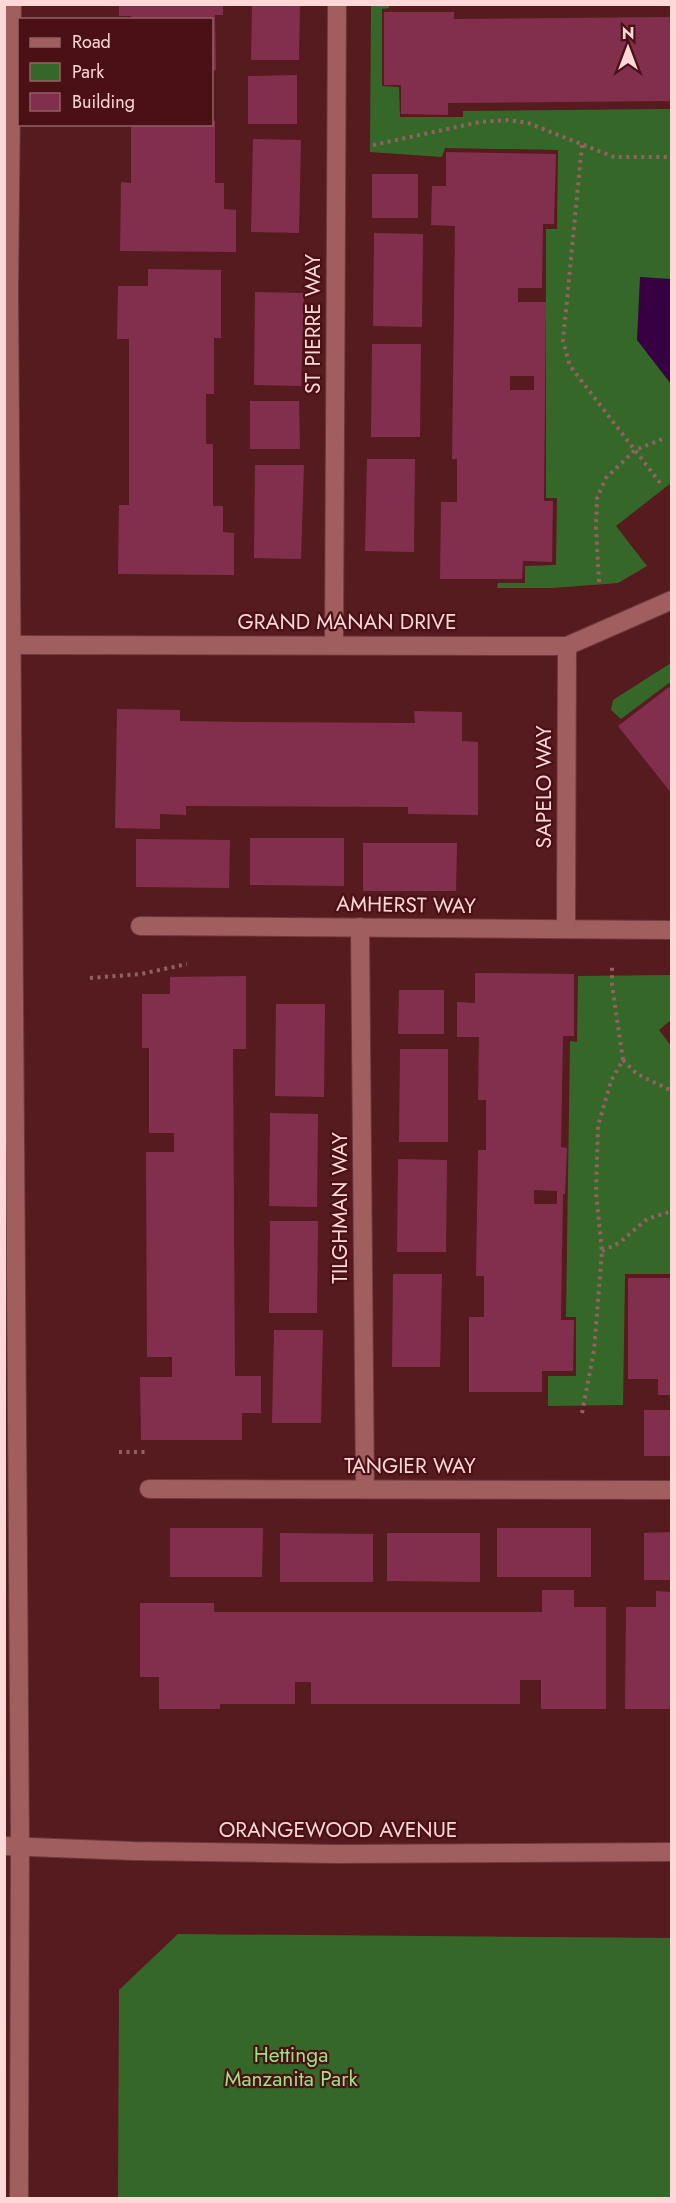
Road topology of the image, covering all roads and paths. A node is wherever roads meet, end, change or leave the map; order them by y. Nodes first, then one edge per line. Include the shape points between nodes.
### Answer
1 (12, 4) edge
2 (337, 4) edge
3 (582, 145) junction
4 (336, 151) junction
5 (672, 157) edge
6 (7, 291) edge
7 (665, 438) dead end
8 (635, 450) junction
9 (661, 484) dead end
10 (599, 582) dead end
11 (672, 600) edge
12 (12, 645) junction
13 (334, 645) junction
14 (567, 646) junction
15 (140, 926) dead end
16 (201, 926) junction
17 (360, 927) junction
18 (566, 929) junction
19 (672, 930) edge
20 (612, 964) dead end
21 (90, 978) dead end
22 (622, 1060) junction
23 (672, 1092) edge
24 (672, 1211) edge
25 (602, 1251) junction
26 (582, 1413) dead end
27 (365, 1488) junction
28 (149, 1489) dead end
29 (672, 1490) edge
30 (12, 1846) edge
31 (672, 1852) edge
32 (19, 2199) edge

1 - 6 street
2 - 4 street, ST PIERRE WAY
3 - 4 path via 528,123 508,120
3 - 5 path via 614,157
3 - 8 path via 563,342 570,366
4 - 13 street, ST PIERRE WAY
6 - 12 street
7 - 8 path
8 - 9 path
8 - 10 path via 606,478 597,498
11 - 14 street, GRAND MANAN DRIVE
12 - 13 street, GRAND MANAN DRIVE
12 - 30 street
13 - 14 street, GRAND MANAN DRIVE
14 - 18 street, SAPELO WAY
15 - 16 street, AMHERST WAY
16 - 17 street, AMHERST WAY
16 - 21 path via 200,961 141,975
17 - 18 street, AMHERST WAY
17 - 27 street, TILGHMAN WAY
18 - 19 street, AMHERST WAY
20 - 22 path
22 - 23 path via 638,1074
22 - 25 path via 611,1081 598,1126 596,1193
24 - 25 path via 647,1219 619,1243
25 - 26 path via 594,1351
27 - 28 street, TANGIER WAY
27 - 29 street, TANGIER WAY
30 - 31 street, ORANGEWOOD AVENUE via 337,1854
30 - 32 street

